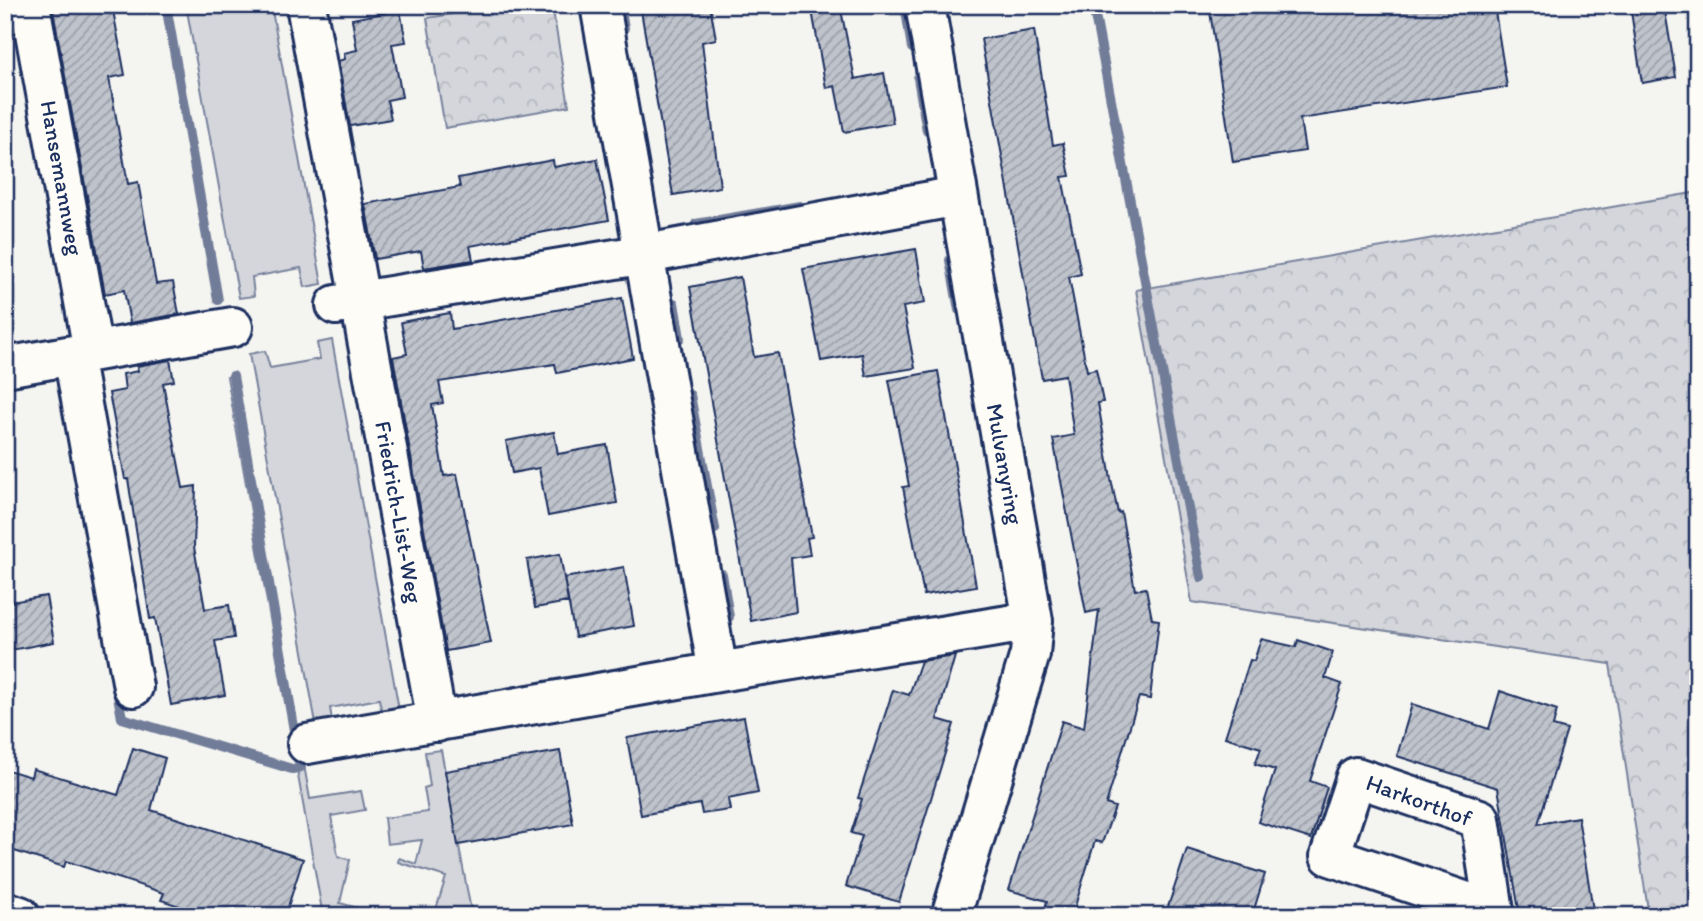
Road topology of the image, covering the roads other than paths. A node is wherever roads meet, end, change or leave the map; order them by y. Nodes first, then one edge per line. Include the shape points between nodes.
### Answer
1 (30, 5) edge
2 (306, 5) edge
3 (600, 5) edge
4 (925, 5) edge
5 (958, 196) junction
6 (646, 254) junction
7 (347, 303) junction
8 (233, 327) dead end
9 (83, 353) junction
10 (5, 367) edge
11 (1033, 621) junction
12 (718, 672) junction
13 (133, 687) dead end
14 (437, 722) junction
15 (307, 744) dead end
16 (5, 911) edge
17 (20, 916) edge
18 (951, 916) edge

1 - 9 street, Hansemannweg
2 - 7 street, Friedrich-List-Weg
3 - 6 street
4 - 5 street, Mulvanyring
5 - 6 street
5 - 11 street, Mulvanyring
6 - 7 street
6 - 12 street
7 - 14 street, Friedrich-List-Weg
8 - 9 street
9 - 10 street
9 - 13 street, Hansemannweg
11 - 12 street
11 - 18 street, Mulvanyring via 1030,654
12 - 14 street
14 - 15 street
16 - 17 street

